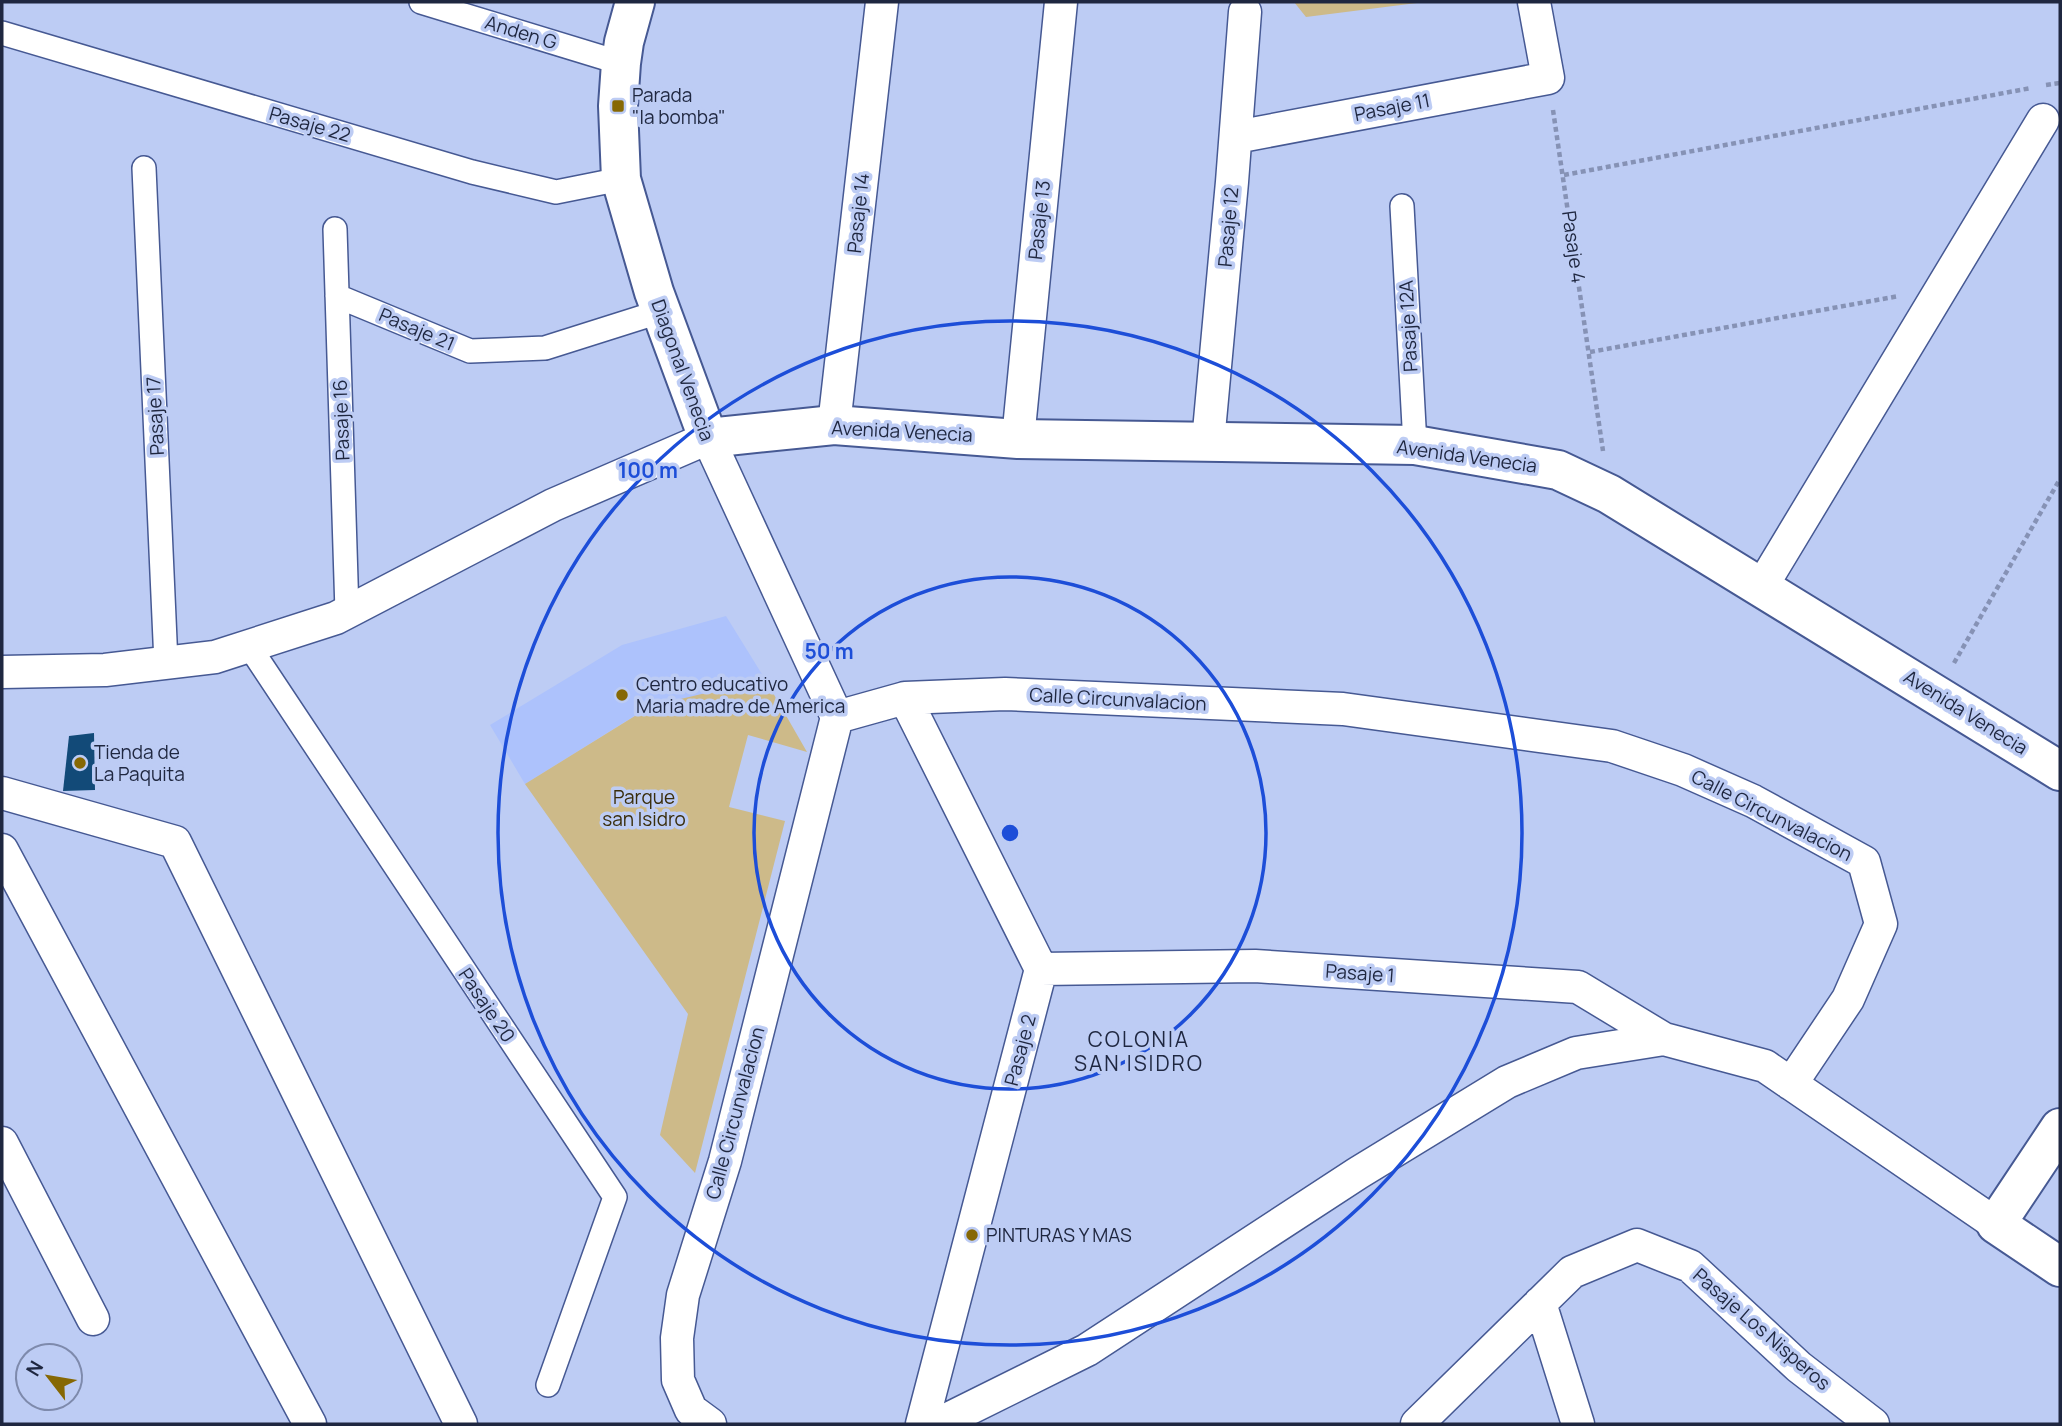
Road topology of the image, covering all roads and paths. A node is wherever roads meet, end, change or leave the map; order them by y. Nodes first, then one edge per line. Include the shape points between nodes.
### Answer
1 (421, 2) edge
2 (635, 2) edge
3 (882, 2) edge
4 (1061, 2) edge
5 (1534, 2) edge
6 (1245, 12) dead end
7 (2, 33) edge
8 (621, 63) junction
9 (1548, 78) junction
10 (2060, 83) edge
11 (2043, 120) dead end
12 (1236, 137) junction
13 (144, 168) dead end
14 (1564, 175) junction
15 (621, 179) junction
16 (1402, 206) dead end
17 (335, 229) dead end
18 (1943, 288) junction
19 (337, 296) junction
20 (662, 311) junction
21 (1590, 352) junction
22 (834, 425) junction
23 (708, 438) junction
24 (1018, 439) junction
25 (1208, 442) junction
26 (1415, 445) junction
27 (2060, 479) edge
28 (1609, 494) junction
29 (1762, 586) junction
30 (347, 612) junction
31 (249, 646) junction
32 (166, 663) junction
33 (2, 672) edge
34 (1936, 694) junction
35 (905, 698) junction
36 (837, 717) junction
37 (2060, 771) edge
38 (2, 793) edge
39 (2, 850) edge
40 (1041, 969) junction
41 (1664, 1039) junction
42 (1791, 1084) junction
43 (2060, 1128) edge
44 (2, 1143) edge
45 (1996, 1224) junction
46 (2060, 1267) edge
47 (1540, 1303) junction
48 (93, 1319) dead end
49 (548, 1385) dead end
50 (310, 1424) edge
51 (461, 1424) edge
52 (710, 1424) edge
53 (922, 1424) edge
54 (938, 1424) edge
55 (1417, 1424) edge
56 (1578, 1424) edge
57 (1873, 1424) edge

1 - 8 street, Anden G
2 - 8 street, Diagonal Venecia
3 - 22 street, Pasaje 14
4 - 24 street, Pasaje 13
5 - 9 street
6 - 12 street, Pasaje 12
7 - 15 street, Pasaje 22 via 472,172 556,192
8 - 15 street, Diagonal Venecia
9 - 12 street, Pasaje 11
9 - 14 path, Pasaje 4
10 - 14 path
11 - 18 street
12 - 25 street, Pasaje 12
13 - 32 street, Pasaje 17
14 - 21 path, Pasaje 4
15 - 20 street, Diagonal Venecia
16 - 26 street, Pasaje 12A
17 - 19 street, Pasaje 16
18 - 21 path
18 - 29 street
19 - 20 street, Pasaje 21 via 470,351 545,348
19 - 30 street, Pasaje 16
20 - 23 street, Diagonal Venecia
21 - 28 path, Pasaje 4
22 - 23 street, Avenida Venecia
22 - 24 street, Avenida Venecia
23 - 30 street via 554,505
23 - 36 street, Diagonal Venecia
24 - 25 street, Avenida Venecia
25 - 26 street, Avenida Venecia
26 - 28 street, Avenida Venecia via 1558,470
27 - 34 path
28 - 29 street, Avenida Venecia
29 - 34 street, Avenida Venecia
30 - 31 street
31 - 32 street via 215,657
31 - 49 street, Pasaje 20 via 615,1197
32 - 33 street via 105,670
34 - 37 street, Avenida Venecia
35 - 36 street, Calle Circunvalacion
35 - 40 street
35 - 42 street, Calle Circunvalacion via 1005,694 1343,709 1612,746 1695,775 1864,862 1881,924 1848,999
36 - 52 street, Calle Circunvalacion via 725,1161 683,1295 678,1380 691,1410
38 - 51 street via 174,842
39 - 50 street
40 - 41 street, Pasaje 1 via 1255,966 1578,987
40 - 53 street, Pasaje 2
41 - 42 street via 1765,1066
41 - 54 street via 1576,1052 1507,1082 1087,1350
42 - 45 street
43 - 45 street
44 - 48 street
45 - 46 street
47 - 55 street, Pasaje Los Nisperos
47 - 56 street
47 - 57 street, Pasaje Los Nisperos via 1572,1272 1637,1245 1690,1266 1799,1367

